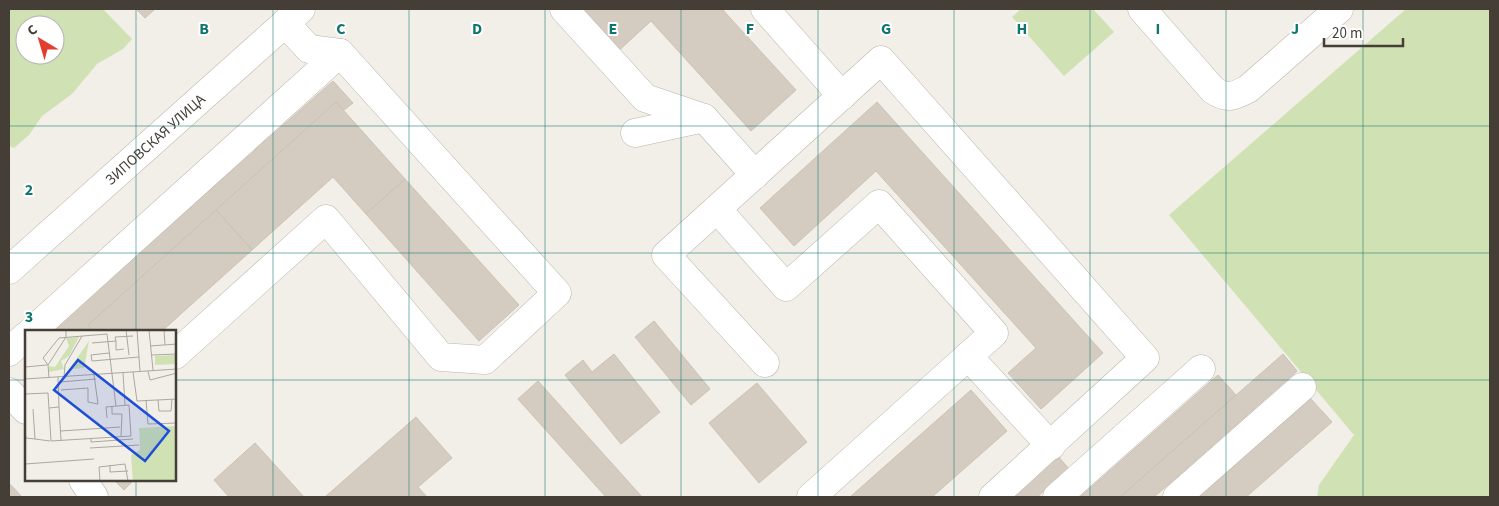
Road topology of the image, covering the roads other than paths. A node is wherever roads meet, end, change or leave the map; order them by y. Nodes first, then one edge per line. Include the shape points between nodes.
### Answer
1 (564, 9) edge
2 (765, 9) edge
3 (1142, 9) edge
4 (1340, 9) edge
5 (293, 16) edge
6 (340, 53) junction
7 (842, 96) junction
8 (704, 118) junction
9 (635, 133) dead end
10 (755, 175) junction
11 (717, 209) junction
12 (9, 270) edge
13 (33, 330) edge
14 (25, 337) edge
15 (9, 352) edge
16 (176, 354) edge
17 (968, 356) junction
18 (765, 364) dead end
19 (1201, 369) dead end
20 (1302, 387) dead end
21 (9, 392) edge
22 (25, 409) edge
23 (1051, 446) junction
24 (84, 481) edge
25 (94, 497) edge
26 (811, 497) edge
27 (993, 497) edge
28 (1057, 497) edge
29 (1177, 497) edge

1 - 8 street via 645,98
2 - 7 street
3 - 4 street via 1221,96 1234,96 1248,89
5 - 6 street via 309,49
5 - 12 street, ЗИПОВСКАЯ УЛИЦА
6 - 13 street
6 - 16 street via 558,293 485,360 441,357 326,219
7 - 10 street
7 - 23 street via 881,60 1145,358
8 - 9 street
8 - 10 street
10 - 11 street
11 - 17 street via 786,287 879,204 994,333
11 - 18 street via 666,255
14 - 15 street
17 - 23 street
17 - 26 street
19 - 28 street
20 - 29 street
21 - 22 street
23 - 27 street
24 - 25 street

